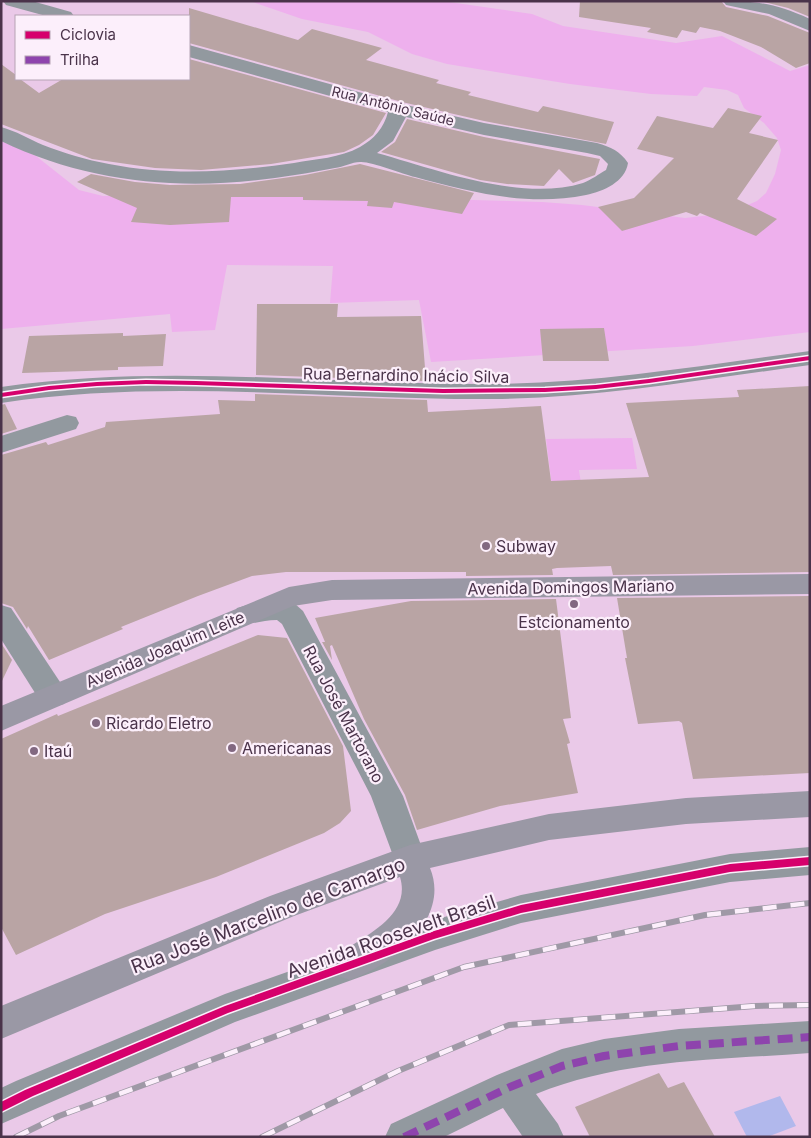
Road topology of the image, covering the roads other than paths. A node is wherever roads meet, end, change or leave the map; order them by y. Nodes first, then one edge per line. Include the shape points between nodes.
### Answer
1 (12, 1) edge
2 (732, 1) edge
3 (61, 15) edge
4 (810, 26) edge
5 (190, 51) edge
6 (398, 110) junction
7 (1, 133) edge
8 (360, 155) junction
9 (810, 358) edge
10 (1, 395) edge
11 (67, 423) dead end
12 (1, 445) edge
13 (810, 584) edge
14 (332, 590) joint
15 (1, 615) edge
16 (246, 615) junction
17 (53, 696) junction
18 (1, 718) edge
19 (810, 804) edge
20 (410, 859) junction
21 (810, 861) edge
22 (350, 965) junction
23 (1, 1023) edge
24 (810, 1037) edge
25 (510, 1087) junction
26 (1, 1107) edge
27 (404, 1137) edge
28 (545, 1137) edge

1 - 3 street
2 - 4 street via 774,10
5 - 6 street, Rua Antônio Saúde
6 - 8 street via 387,135
6 - 8 street, Rua Antônio Saúde via 601,150 616,159 616,172 594,186 554,195 467,184
7 - 8 street via 56,157 167,178 275,171 327,164
9 - 10 street, Rua Bernardino Inácio Silva via 543,391 144,383 54,386
11 - 12 street
13 - 14 main road, Avenida Domingos Mariano
14 - 16 main road, Avenida Joaquim Leite via 290,597
15 - 17 street
16 - 17 main road, Avenida Joaquim Leite
16 - 20 street, Rua José Martorano via 276,610 286,611 293,618 386,796
17 - 18 main road, Avenida Joaquim Leite
19 - 20 main road, Rua José Marcelino de Camargo via 686,810 549,827
20 - 22 main road via 419,883 417,907 404,928
20 - 23 main road, Rua José Marcelino de Camargo via 282,906
21 - 22 street, Avenida Roosevelt Brasil via 730,868 521,909
22 - 26 street, Avenida Roosevelt Brasil via 225,1010
24 - 25 street via 679,1046 604,1056 562,1066
25 - 27 street
25 - 28 street

